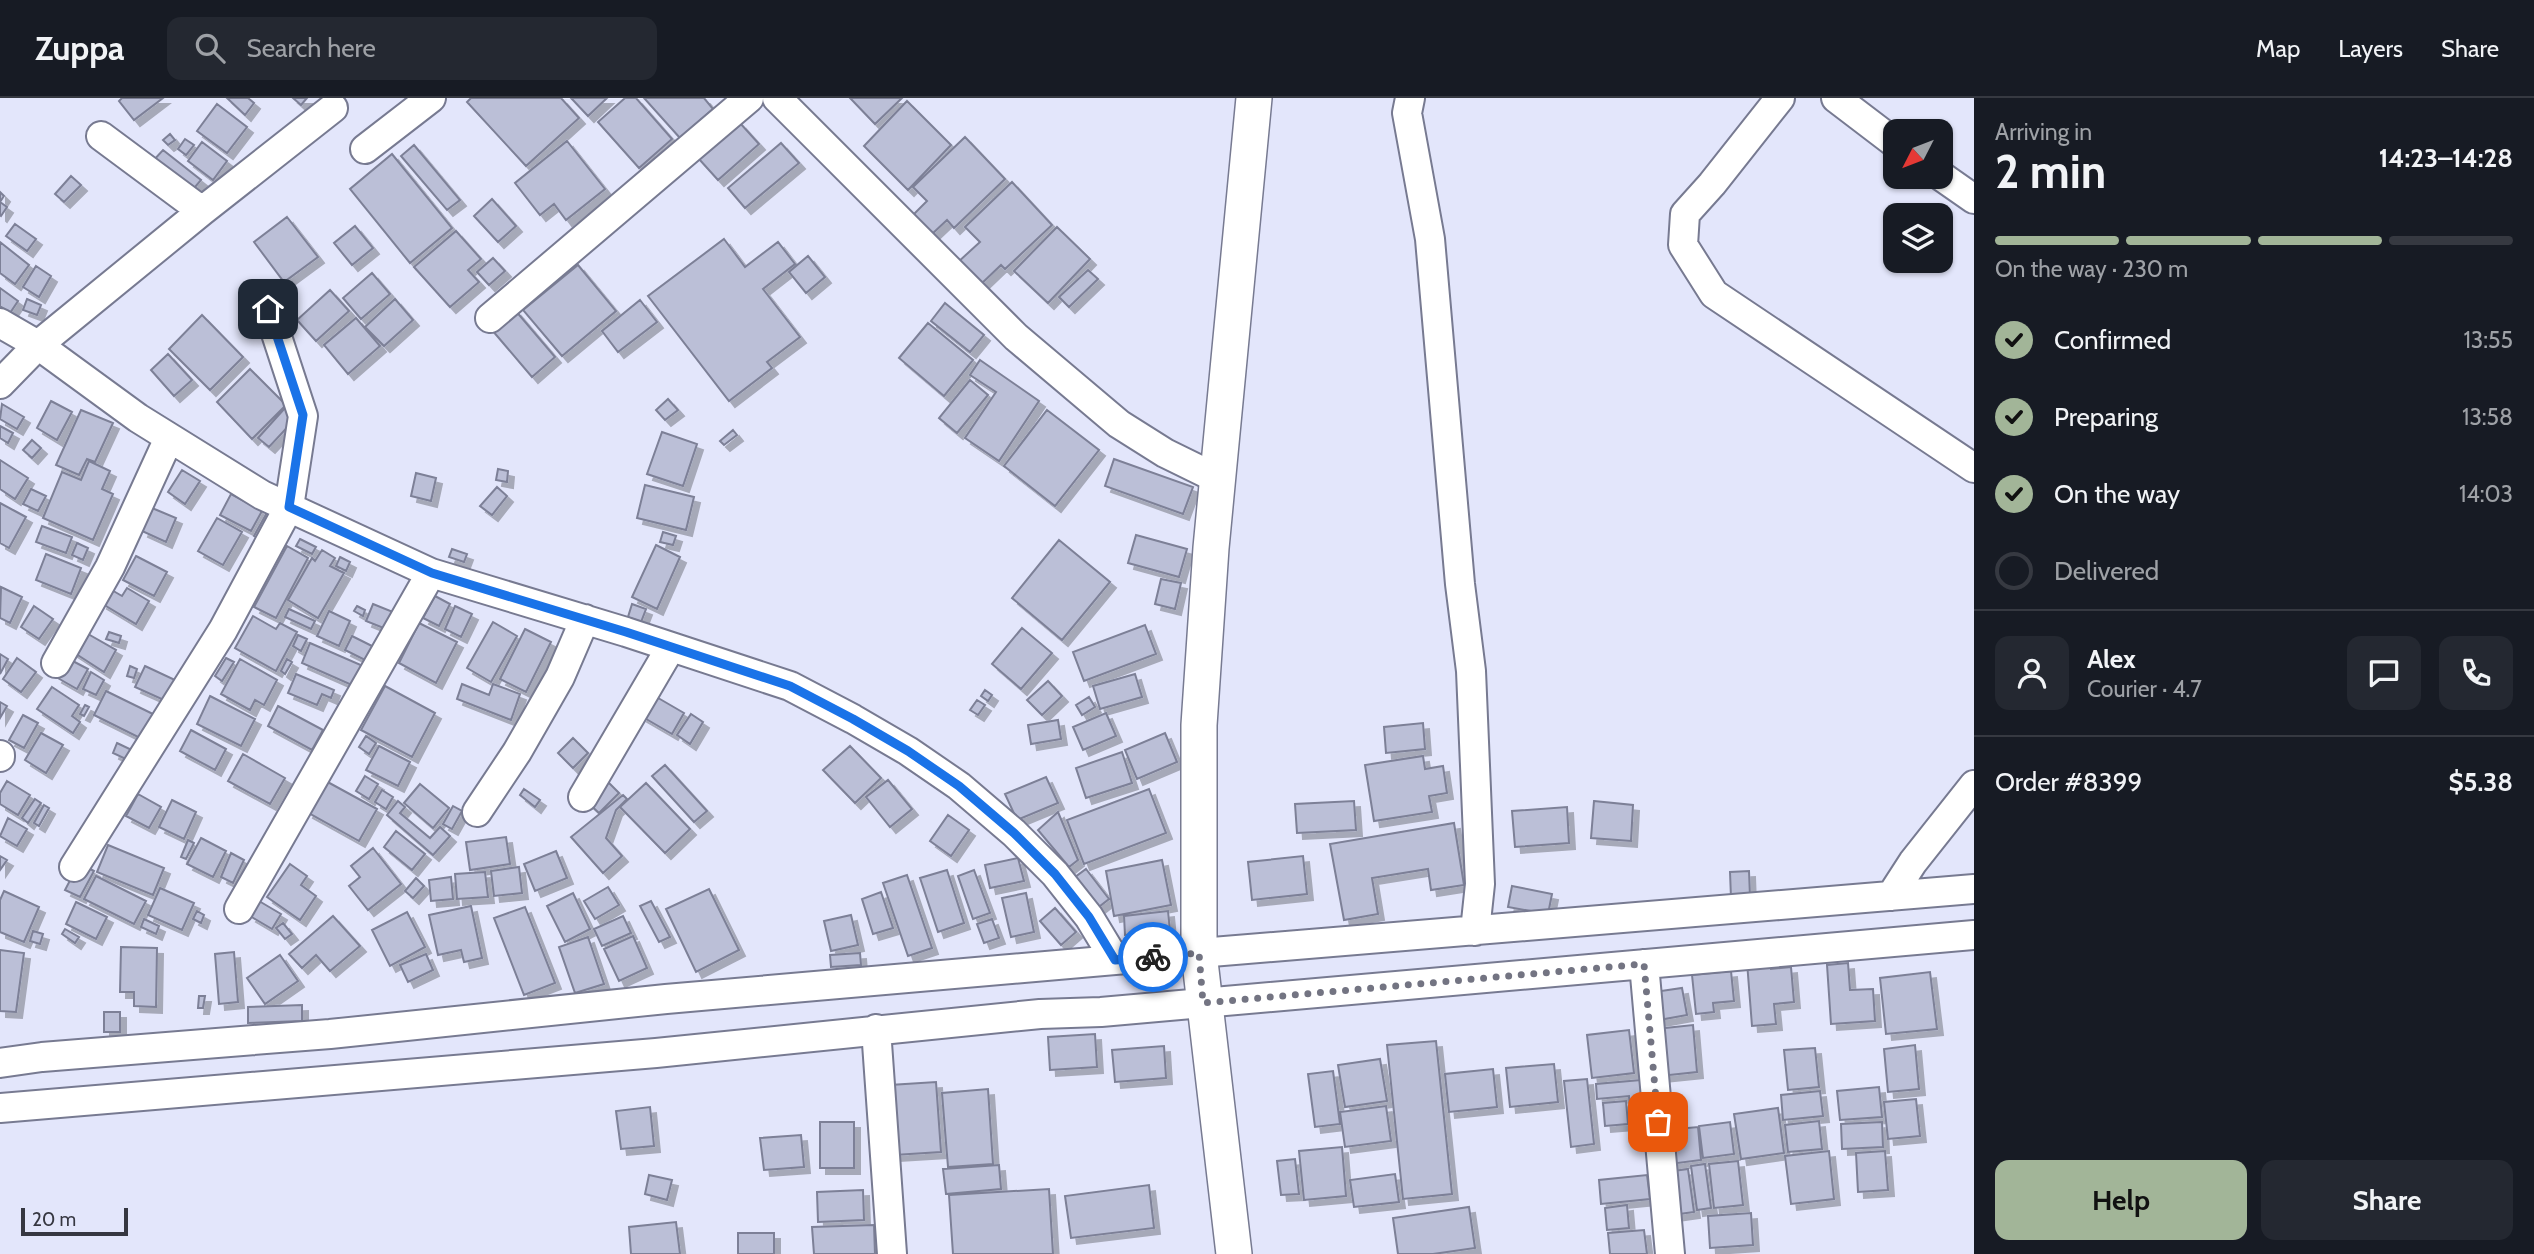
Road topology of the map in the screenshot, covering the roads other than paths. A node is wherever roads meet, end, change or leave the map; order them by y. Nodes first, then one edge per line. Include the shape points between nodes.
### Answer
1 (431, 98) edge
2 (749, 98) edge
3 (777, 98) edge
4 (1254, 98) edge
5 (1410, 98) edge
6 (1780, 98) edge
7 (1836, 98) edge
8 (333, 108) dead end
9 (1883, 135) edge
10 (101, 136) dead end
11 (365, 149) dead end
12 (1953, 184) edge
13 (1974, 199) edge
14 (202, 211) junction
15 (268, 309) dead end
16 (490, 318) dead end
17 (0, 323) edge
18 (38, 345) junction
19 (0, 384) edge
20 (169, 438) junction
21 (1974, 467) edge
22 (1218, 479) junction
23 (289, 507) junction
24 (432, 573) junction
25 (585, 619) junction
26 (671, 647) junction
27 (57, 663) dead end
28 (1974, 785) edge
29 (583, 797) dead end
30 (477, 812) dead end
31 (74, 867) dead end
32 (1974, 889) edge
33 (1891, 896) junction
34 (239, 909) dead end
35 (1475, 931) junction
36 (1974, 935) edge
37 (1115, 960) junction
38 (1644, 964) junction
39 (1201, 977) junction
40 (876, 1029) junction
41 (42, 1058) junction
42 (0, 1063) edge
43 (45, 1104) junction
44 (0, 1108) edge
45 (892, 1254) edge
46 (1234, 1254) edge
47 (1670, 1254) edge

1 - 11 street
2 - 16 street
3 - 22 street via 1016,337 1119,424
4 - 22 street
5 - 35 street via 1407,113 1430,239 1471,671 1480,884
6 - 21 street via 1685,214 1684,244 1714,294
7 - 9 street
8 - 14 street
10 - 14 street
12 - 13 street
14 - 18 street
15 - 23 street via 303,415
17 - 18 street
18 - 19 street
18 - 20 street
20 - 23 street
20 - 27 street via 110,567
22 - 39 street via 1199,725
23 - 24 street
23 - 31 street via 223,629
24 - 25 street
24 - 34 street
25 - 26 street
25 - 30 street via 560,677
26 - 29 street
26 - 37 street via 790,686 908,751 959,786 1055,874
28 - 33 street
32 - 33 street
33 - 35 street
35 - 39 street
36 - 38 street
37 - 39 street
37 - 41 street
38 - 39 street
38 - 47 street
39 - 40 street
39 - 46 street
40 - 43 street via 656,1053
40 - 45 street
41 - 42 street
41 - 43 street
43 - 44 street

